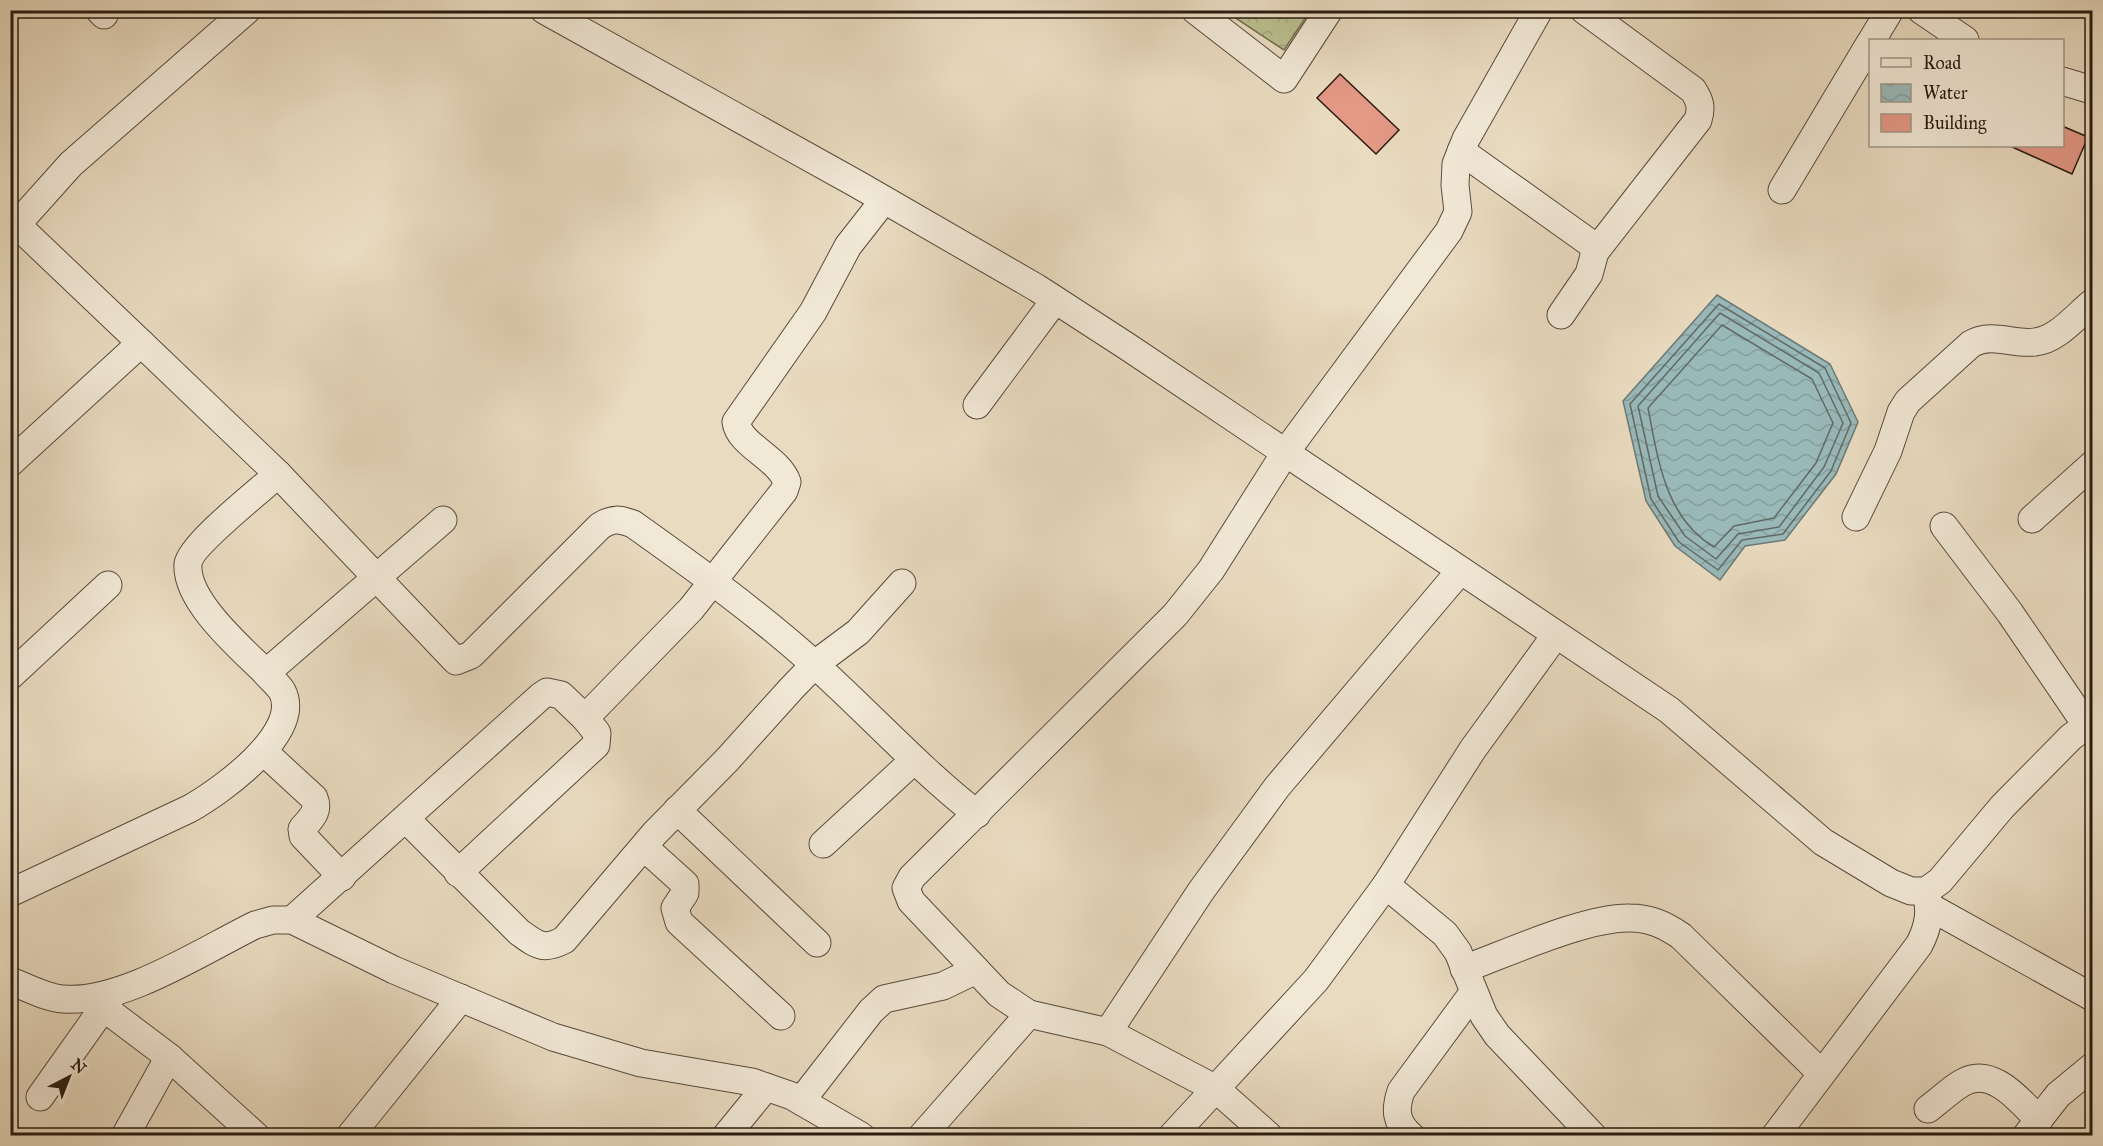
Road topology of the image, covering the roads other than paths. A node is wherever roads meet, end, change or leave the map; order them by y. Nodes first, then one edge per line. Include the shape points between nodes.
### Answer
1 (247, 10) edge
2 (544, 10) edge
3 (1195, 10) edge
4 (1329, 10) edge
5 (1539, 10) edge
6 (1584, 10) edge
7 (1890, 10) edge
8 (1921, 10) edge
9 (1873, 39) edge
10 (1964, 39) edge
11 (1869, 45) edge
12 (2064, 82) edge
13 (2092, 90) edge
14 (1461, 151) junction
15 (1782, 190) dead end
16 (884, 200) junction
17 (14, 228) edge
18 (1595, 252) junction
19 (1055, 300) junction
20 (2092, 303) edge
21 (1561, 315) dead end
22 (141, 343) junction
23 (977, 405) dead end
24 (1285, 453) junction
25 (10, 463) edge
26 (2092, 465) edge
27 (278, 474) junction
28 (1856, 517) dead end
29 (2032, 519) dead end
30 (443, 520) dead end
31 (1944, 526) dead end
32 (1460, 571) junction
33 (376, 578) junction
34 (713, 582) junction
35 (902, 583) dead end
36 (108, 585) dead end
37 (1555, 636) junction
38 (815, 664) junction
39 (266, 673) junction
40 (10, 676) edge
41 (585, 718) junction
42 (2090, 724) edge
43 (264, 752) junction
44 (913, 761) junction
45 (677, 810) junction
46 (977, 814) junction
47 (406, 819) junction
48 (823, 844) dead end
49 (644, 847) junction
50 (458, 873) junction
51 (342, 878) junction
52 (1386, 885) junction
53 (10, 893) edge
54 (1928, 899) junction
55 (292, 920) junction
56 (817, 943) dead end
57 (976, 970) junction
58 (10, 981) edge
59 (1468, 981) junction
60 (2092, 997) edge
61 (461, 998) junction
62 (109, 1000) junction
63 (1029, 1014) junction
64 (781, 1016) dead end
65 (1108, 1032) junction
66 (169, 1057) junction
67 (2092, 1067) edge
68 (1821, 1073) junction
69 (766, 1087) junction
70 (1216, 1089) junction
71 (40, 1097) dead end
72 (801, 1101) junction
73 (1928, 1109) dead end
74 (2033, 1128) edge
75 (125, 1136) edge
76 (256, 1136) edge
77 (350, 1136) edge
78 (726, 1136) edge
79 (861, 1136) edge
80 (922, 1136) edge
81 (1172, 1136) edge
82 (1269, 1136) edge
83 (1411, 1136) edge
84 (1593, 1136) edge
85 (1775, 1136) edge

1 - 17 street via 71,164
2 - 16 street
3 - 4 street via 1284,79
5 - 14 street
6 - 18 street via 1693,90 1701,110 1698,120
7 - 9 street
8 - 10 street
11 - 15 street
12 - 13 street
14 - 18 street via 1578,233
14 - 24 street via 1456,164 1458,212 1449,231
16 - 19 street
16 - 34 street via 848,246 813,312 736,422 741,434 780,469 787,482
17 - 22 street
18 - 21 street via 1589,274
19 - 23 street
19 - 24 street
20 - 28 street via 2050,338 2037,342 1982,338 1971,344 1901,412 1888,451
22 - 25 street
22 - 27 street
24 - 32 street
24 - 46 street via 1211,570 1175,615
26 - 29 street
27 - 33 street
27 - 39 street via 208,536 188,563 206,610
30 - 33 street
31 - 42 street
32 - 37 street
32 - 65 street via 1276,787
33 - 34 street via 456,661 471,655 609,520 633,524
33 - 39 street
34 - 38 street
34 - 41 street
35 - 38 street via 847,642
36 - 40 street
37 - 52 street via 1473,749
37 - 54 street via 1669,710 1823,842 1891,883
38 - 44 street
38 - 45 street
39 - 43 street via 282,692 284,702 277,735
41 - 47 street via 561,695 547,692
41 - 50 street via 597,733 596,745
42 - 54 street via 2071,737 2002,807
43 - 51 street via 314,798 315,812 302,830 303,836
43 - 53 street via 206,800
44 - 46 street
44 - 48 street
45 - 49 street
45 - 56 street
46 - 57 street via 906,888 920,912
47 - 50 street
47 - 51 street
49 - 50 street via 564,940 551,947 537,945 519,932
49 - 64 street via 685,884 685,893 675,908 679,922
51 - 55 street
52 - 59 street via 1445,934 1458,952
52 - 70 street via 1316,980
54 - 60 street
54 - 68 street via 1927,930 1919,945
55 - 61 street
55 - 62 street via 255,925
57 - 63 street via 999,994
57 - 72 street via 943,986 884,999
58 - 62 street via 60,999
59 - 68 street via 1575,929 1629,918 1650,920 1681,936
59 - 83 street via 1401,1091 1397,1116
59 - 84 street via 1497,1035
61 - 69 street via 593,1051
61 - 77 street
62 - 66 street
62 - 71 street
63 - 65 street
63 - 80 street
65 - 70 street
66 - 75 street
66 - 76 street
67 - 74 street via 2058,1095
68 - 85 street
69 - 72 street
69 - 78 street
70 - 81 street
70 - 82 street
72 - 79 street
73 - 74 street via 1975,1077 2007,1089

